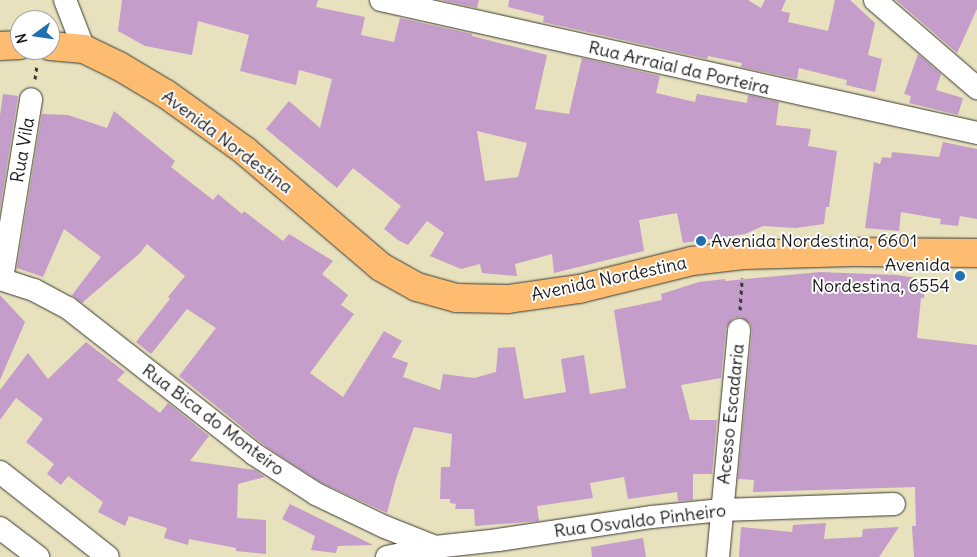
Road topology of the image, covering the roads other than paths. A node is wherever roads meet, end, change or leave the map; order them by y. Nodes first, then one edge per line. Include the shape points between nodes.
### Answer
1 (65, 0) edge
2 (382, 0) edge
3 (875, 0) edge
4 (60, 49) edge
5 (84, 49) junction
6 (977, 88) edge
7 (31, 99) road end
8 (977, 133) edge
9 (977, 253) edge
10 (1, 279) edge
11 (739, 330) road end
12 (0, 472) edge
13 (894, 504) dead end
14 (722, 510) junction
15 (0, 528) edge
16 (435, 547) junction
17 (38, 557) edge
18 (110, 557) edge
19 (387, 557) edge
20 (718, 557) edge

1 - 5 street
2 - 8 street, Rua Arraial da Porteira
3 - 6 street
4 - 5 main road, Avenida Nordestina
5 - 9 main road, Avenida Nordestina via 166,94 244,150 381,267 417,287 457,298 508,299 579,289 692,261 743,255
7 - 10 street, Rua Vila
10 - 16 street, Rua Bica do Monteiro via 34,290 68,308 254,454 316,494
11 - 14 street, Acesso Escadaria
12 - 18 street
13 - 14 street, Rua Osvaldo Pinheiro
14 - 16 street, Rua Osvaldo Pinheiro
14 - 20 street, Acesso Escadaria
15 - 17 street
16 - 19 street, Rua Osvaldo Pinheiro

